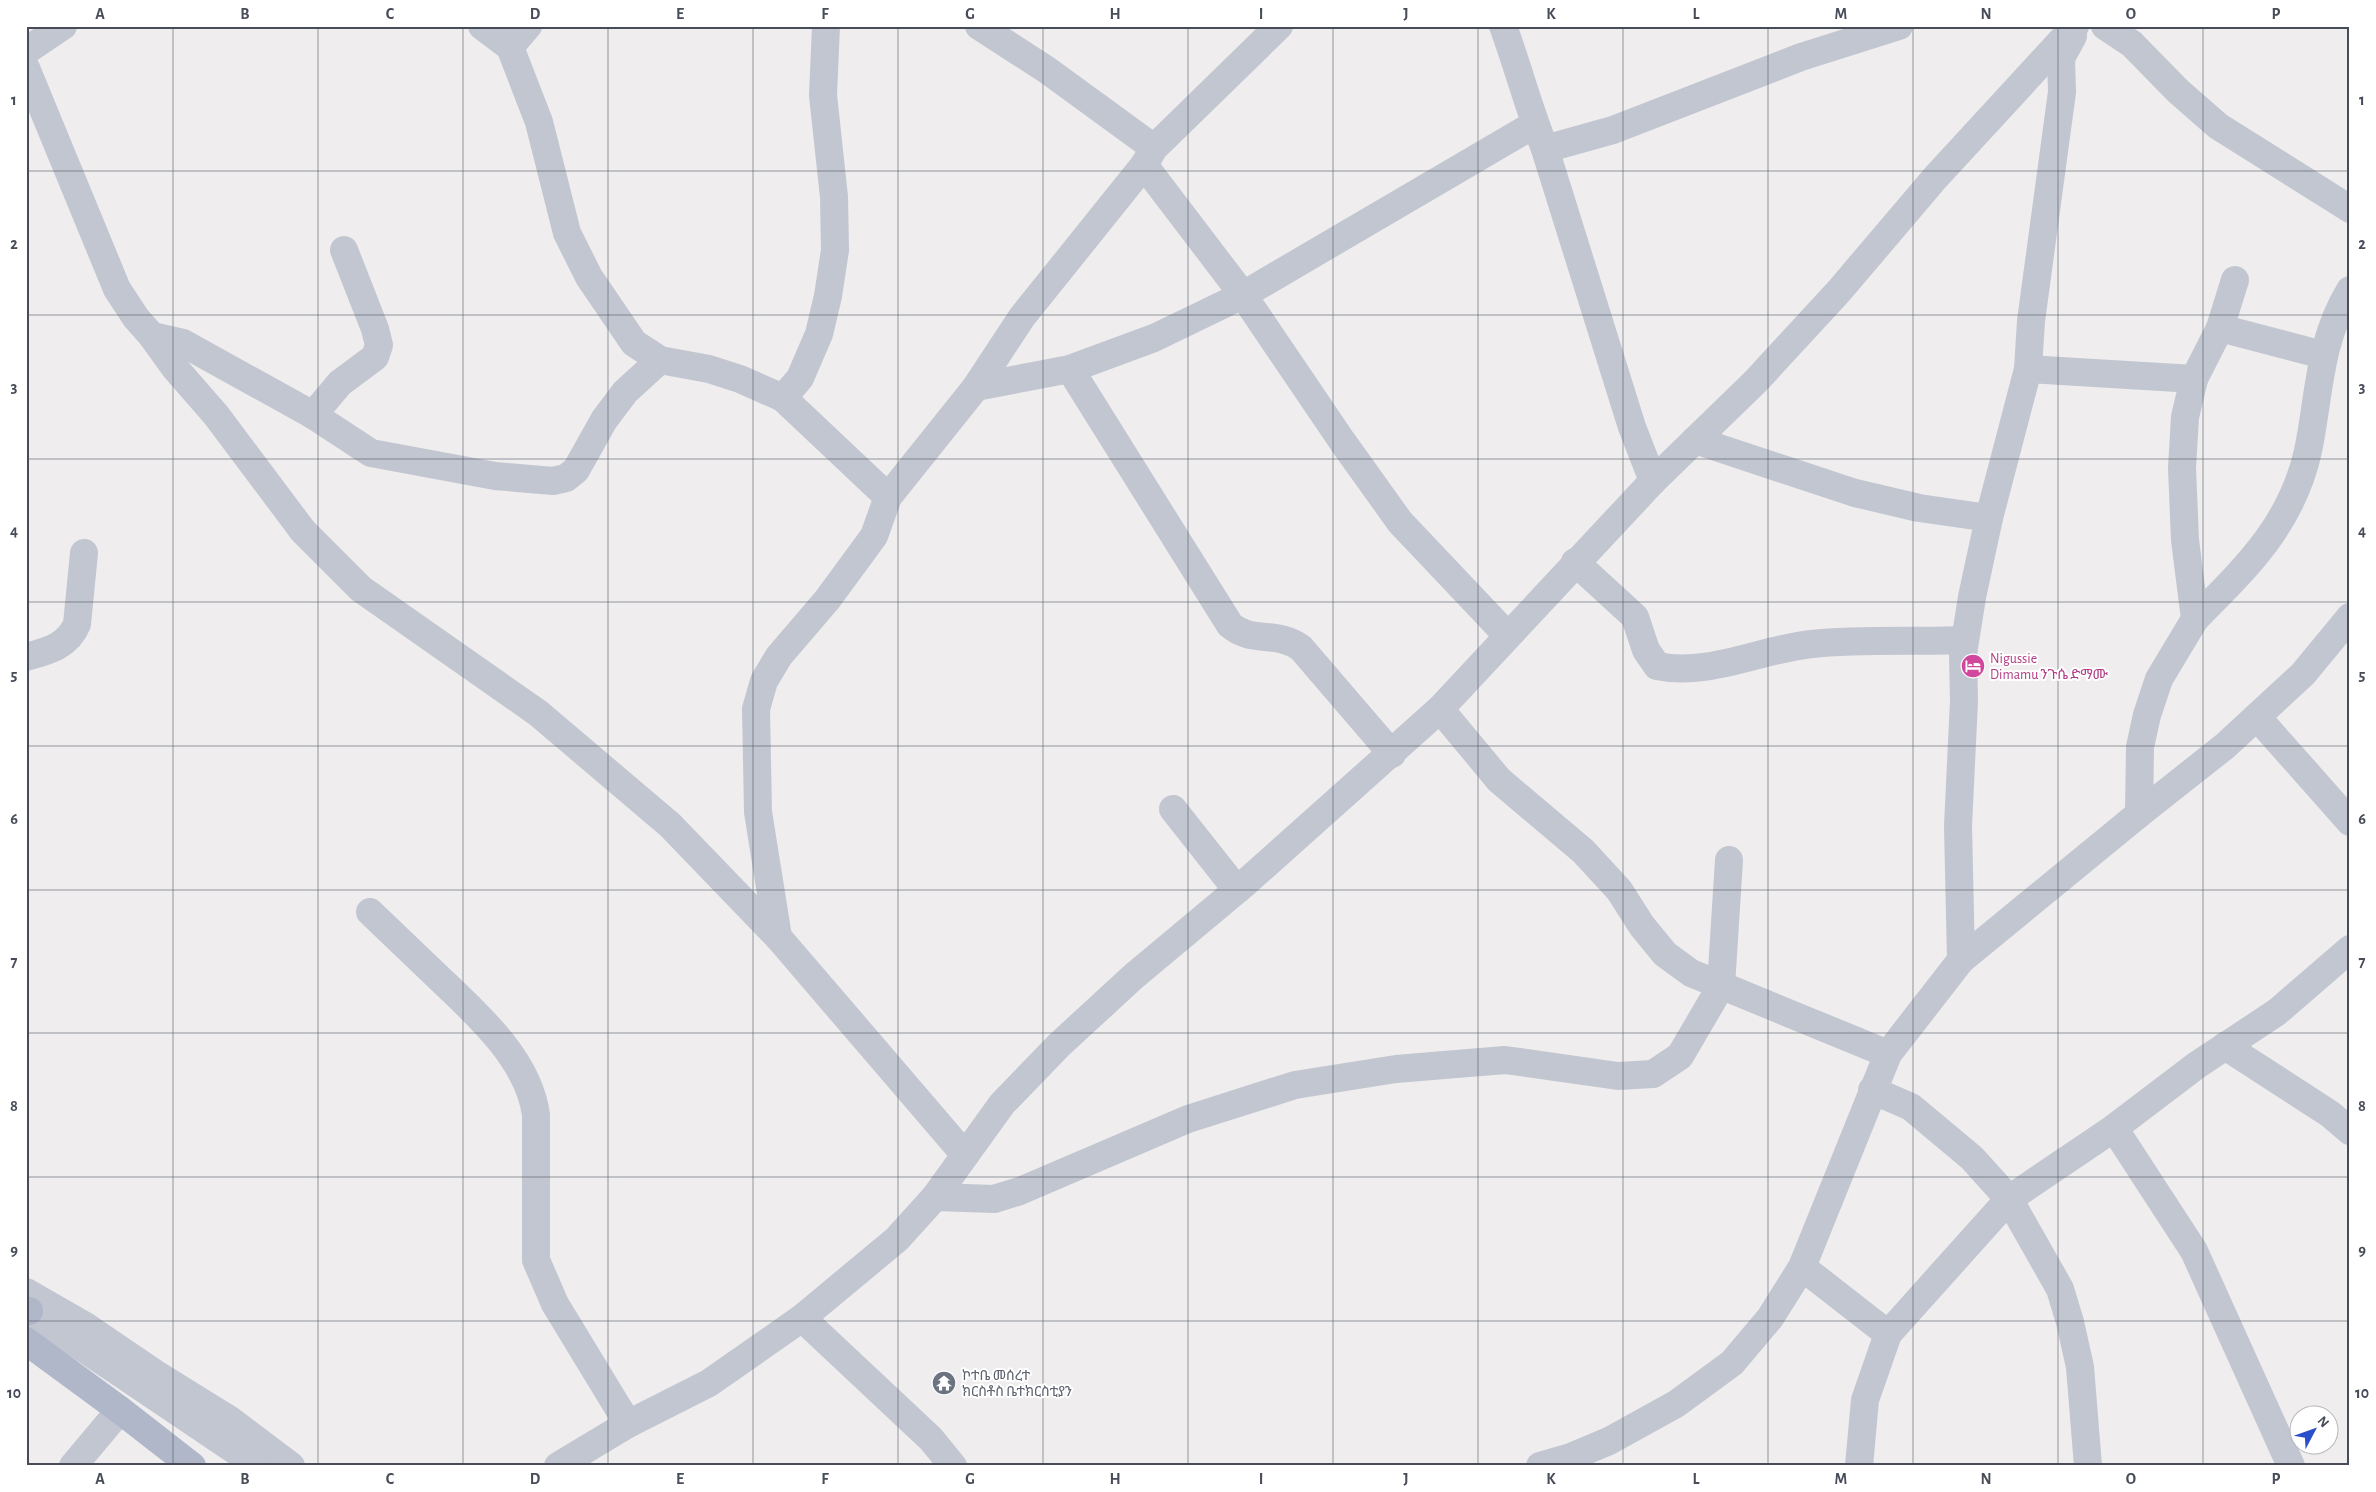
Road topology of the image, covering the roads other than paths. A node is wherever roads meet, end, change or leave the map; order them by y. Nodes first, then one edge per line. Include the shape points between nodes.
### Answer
1 (62, 26) edge
2 (482, 26) edge
3 (528, 26) edge
4 (826, 26) edge
5 (979, 26) edge
6 (1279, 26) edge
7 (1503, 26) edge
8 (1899, 26) edge
9 (2075, 26) edge
10 (2079, 26) edge
11 (2105, 26) edge
12 (510, 47) junction
13 (26, 51) edge
14 (26, 68) edge
15 (1535, 124) junction
16 (1545, 149) junction
17 (1149, 157) junction
18 (2350, 209) edge
19 (344, 250) dead end
20 (2235, 280) dead end
21 (2350, 290) edge
22 (1243, 295) junction
23 (2220, 328) junction
24 (152, 336) junction
25 (2323, 355) junction
26 (660, 360) junction
27 (1070, 369) junction
28 (2028, 369) junction
29 (2194, 379) junction
30 (976, 388) junction
31 (783, 398) junction
32 (314, 415) junction
33 (1695, 440) junction
34 (1653, 481) junction
35 (888, 497) junction
36 (1989, 518) junction
37 (84, 553) dead end
38 (1575, 562) junction
39 (2350, 617) edge
40 (2195, 620) junction
41 (1507, 635) junction
42 (1965, 640) junction
43 (26, 657) edge
44 (1440, 709) junction
45 (2257, 717) junction
46 (1392, 754) junction
47 (1173, 809) dead end
48 (2139, 814) junction
49 (2350, 822) edge
50 (1729, 860) dead end
51 (1237, 890) junction
52 (370, 912) dead end
53 (778, 937) junction
54 (2350, 948) edge
55 (1961, 960) junction
56 (1721, 986) junction
57 (2225, 1046) junction
58 (1888, 1054) junction
59 (1872, 1090) junction
60 (2114, 1128) junction
61 (2350, 1131) edge
62 (965, 1155) junction
63 (934, 1197) junction
64 (2010, 1199) junction
65 (1802, 1266) junction
66 (28, 1304) edge
67 (802, 1318) junction
68 (1888, 1334) junction
69 (26, 1342) edge
70 (120, 1410) junction
71 (628, 1424) junction
72 (1574, 1461) edge
73 (73, 1466) edge
74 (192, 1466) edge
75 (258, 1466) edge
76 (291, 1466) edge
77 (558, 1466) edge
78 (953, 1466) edge
79 (1540, 1466) edge
80 (1859, 1466) edge
81 (2088, 1466) edge
82 (2292, 1466) edge

1 - 13 street
2 - 12 street
3 - 12 street
4 - 31 street via 823,95 834,197 835,250 819,334 800,378
5 - 17 street via 1047,70
6 - 17 street
7 - 15 street
8 - 16 street via 1801,57 1613,130
9 - 33 street via 1763,374
10 - 28 street via 2061,58 2062,92 2031,321
11 - 18 street via 2132,44 2218,126
12 - 26 street via 540,122 567,234 589,277 634,343
14 - 24 street via 117,289
15 - 16 street
15 - 22 street
16 - 34 street via 1632,427
17 - 22 street
17 - 30 street via 1022,317
19 - 32 street via 379,345 374,358 340,383
20 - 23 street
21 - 25 street via 2336,312
22 - 27 street via 1154,338
22 - 41 street via 1400,522
23 - 25 street
23 - 29 street
24 - 32 street via 184,343
24 - 53 street via 174,368 216,415 302,532 361,589 545,719 670,825
25 - 40 street via 2308,452 2292,501 2250,564
26 - 31 street via 709,369
26 - 32 street via 625,392 604,420 576,470 566,478 553,481 494,476 371,452
27 - 30 street
27 - 46 street via 1230,625 1244,634 1290,640
28 - 29 street
28 - 36 street
29 - 40 street via 2185,417 2182,468 2185,540
30 - 35 street
31 - 35 street
33 - 34 street
33 - 36 street via 1855,493 1919,508
34 - 38 street
35 - 53 street via 874,536 827,600 779,656 764,681 756,709 758,812
36 - 42 street
37 - 43 street via 74,632 53,650
38 - 41 street
38 - 42 street via 1635,618 1646,650 1657,666 1675,670 1737,662 1811,644
39 - 45 street via 2303,674
40 - 48 street via 2159,679 2147,715 2140,747
41 - 44 street
42 - 55 street via 1958,826
44 - 46 street
44 - 56 street via 1499,780 1583,851 1613,884 1665,954 1691,974
45 - 48 street
45 - 49 street
46 - 51 street
47 - 51 street
48 - 55 street
50 - 56 street
51 - 62 street via 1134,976 1059,1045 1002,1104
52 - 71 street via 488,1026 516,1065 534,1100 536,1260 554,1304
53 - 62 street
54 - 57 street via 2277,1012
55 - 58 street
56 - 58 street
56 - 63 street via 1680,1056 1653,1074 1618,1076 1505,1060 1396,1069 1295,1085 1188,1119 1020,1191 994,1199
57 - 60 street
57 - 61 street via 2330,1114
58 - 59 street
59 - 64 street via 1910,1107 1972,1158
59 - 65 street
60 - 64 street
60 - 82 street via 2194,1251
62 - 63 street
63 - 67 street via 897,1239
64 - 68 street
64 - 81 street via 2060,1289 2070,1322 2080,1367
65 - 68 street
65 - 72 street via 1770,1318 1732,1363 1676,1404
66 - 75 street
66 - 76 street via 88,1327 230,1420
67 - 71 street via 709,1383
67 - 78 street via 931,1439
68 - 80 street via 1865,1400
69 - 70 main road
70 - 73 street
70 - 74 main road
71 - 77 street
72 - 79 street

